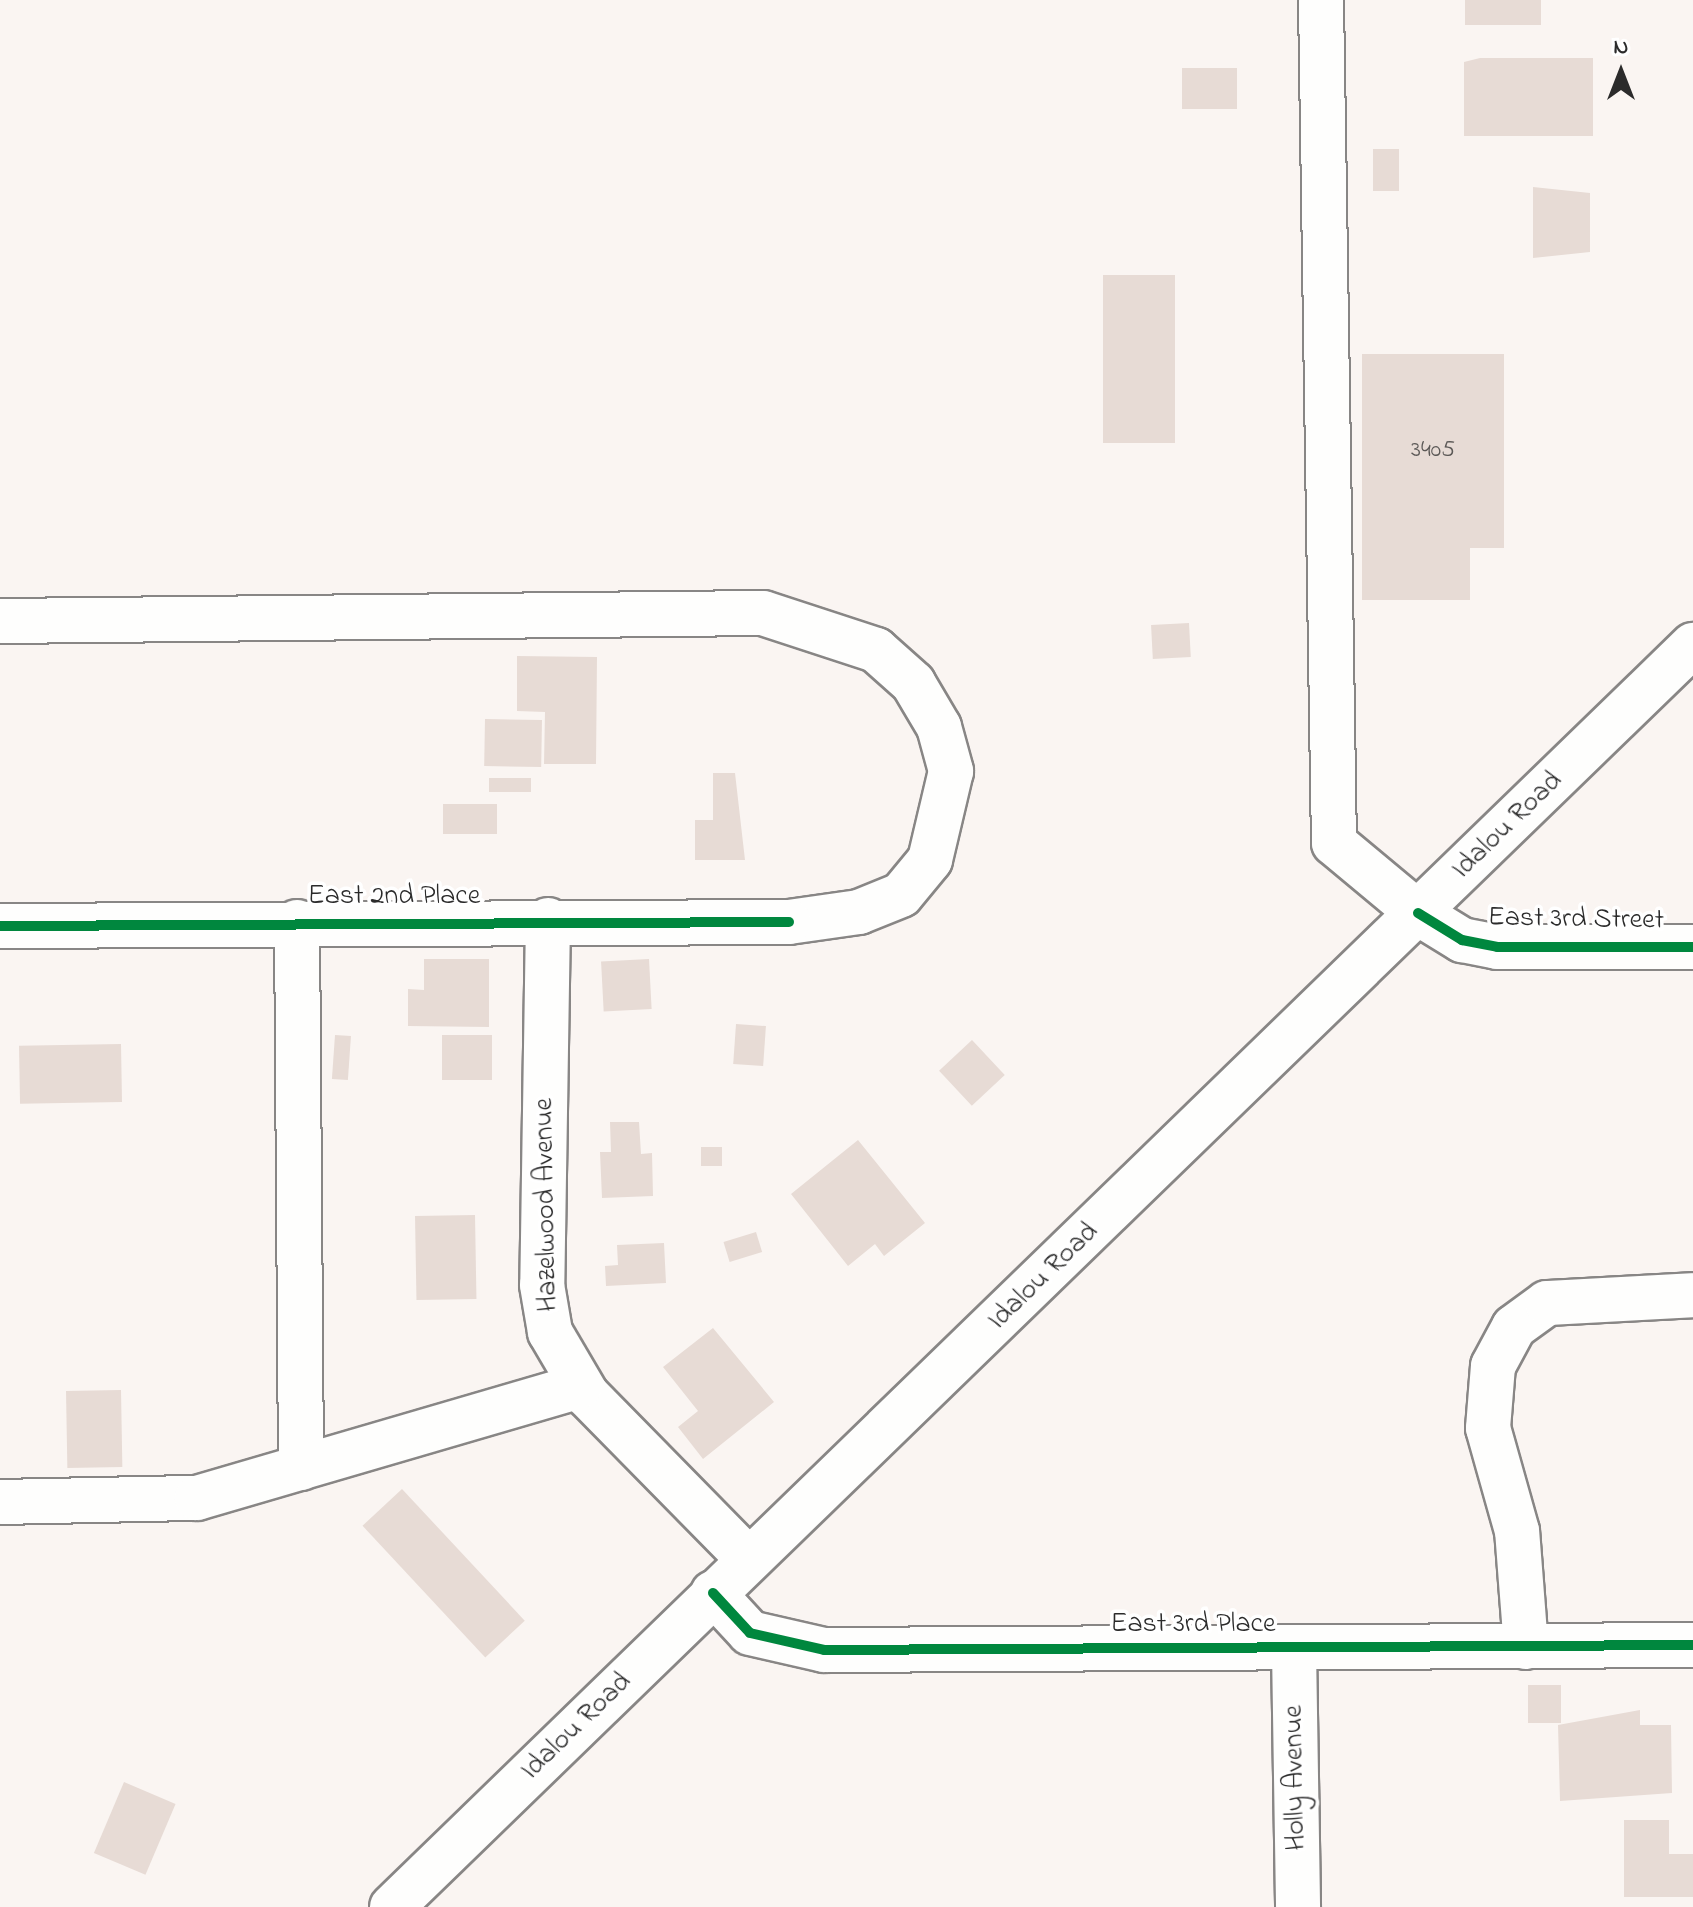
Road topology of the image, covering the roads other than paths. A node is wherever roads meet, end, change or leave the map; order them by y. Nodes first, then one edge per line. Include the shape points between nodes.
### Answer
1 (1321, 0) edge
2 (0, 621) edge
3 (1693, 645) edge
4 (1418, 913) junction
5 (548, 920) junction
6 (297, 922) junction
7 (0, 926) edge
8 (1693, 947) edge
9 (1693, 1295) edge
10 (580, 1386) junction
11 (301, 1468) junction
12 (0, 1502) edge
13 (747, 1558) junction
14 (713, 1593) junction
15 (1693, 1645) edge
16 (1526, 1647) junction
17 (1294, 1649) junction
18 (392, 1907) edge
19 (1298, 1907) edge

1 - 4 street, East 3rd Street via 1334,843
2 - 5 street, East 2nd Place via 763,613 828,630 876,650 913,683 939,727 951,771 945,821 930,860 901,895 859,912 789,922
3 - 4 street, Idalou Road
4 - 8 street, East 3rd Street via 1462,940 1497,947
4 - 13 street, Idalou Road
5 - 6 street, East 2nd Place
5 - 10 street, Hazelwood Avenue via 542,1285 550,1332
6 - 7 street, East 2nd Place
6 - 11 street
9 - 16 street via 1547,1303 1514,1327 1493,1366 1488,1428 1517,1531
10 - 11 street
10 - 13 street, Hazelwood Avenue
11 - 12 street via 197,1498
13 - 14 street, Idalou Road
14 - 17 street, East 3rd Place via 750,1633 824,1650
14 - 18 street, Idalou Road
15 - 16 street, East 3rd Place
16 - 17 street, East 3rd Place
17 - 19 street, Holly Avenue

